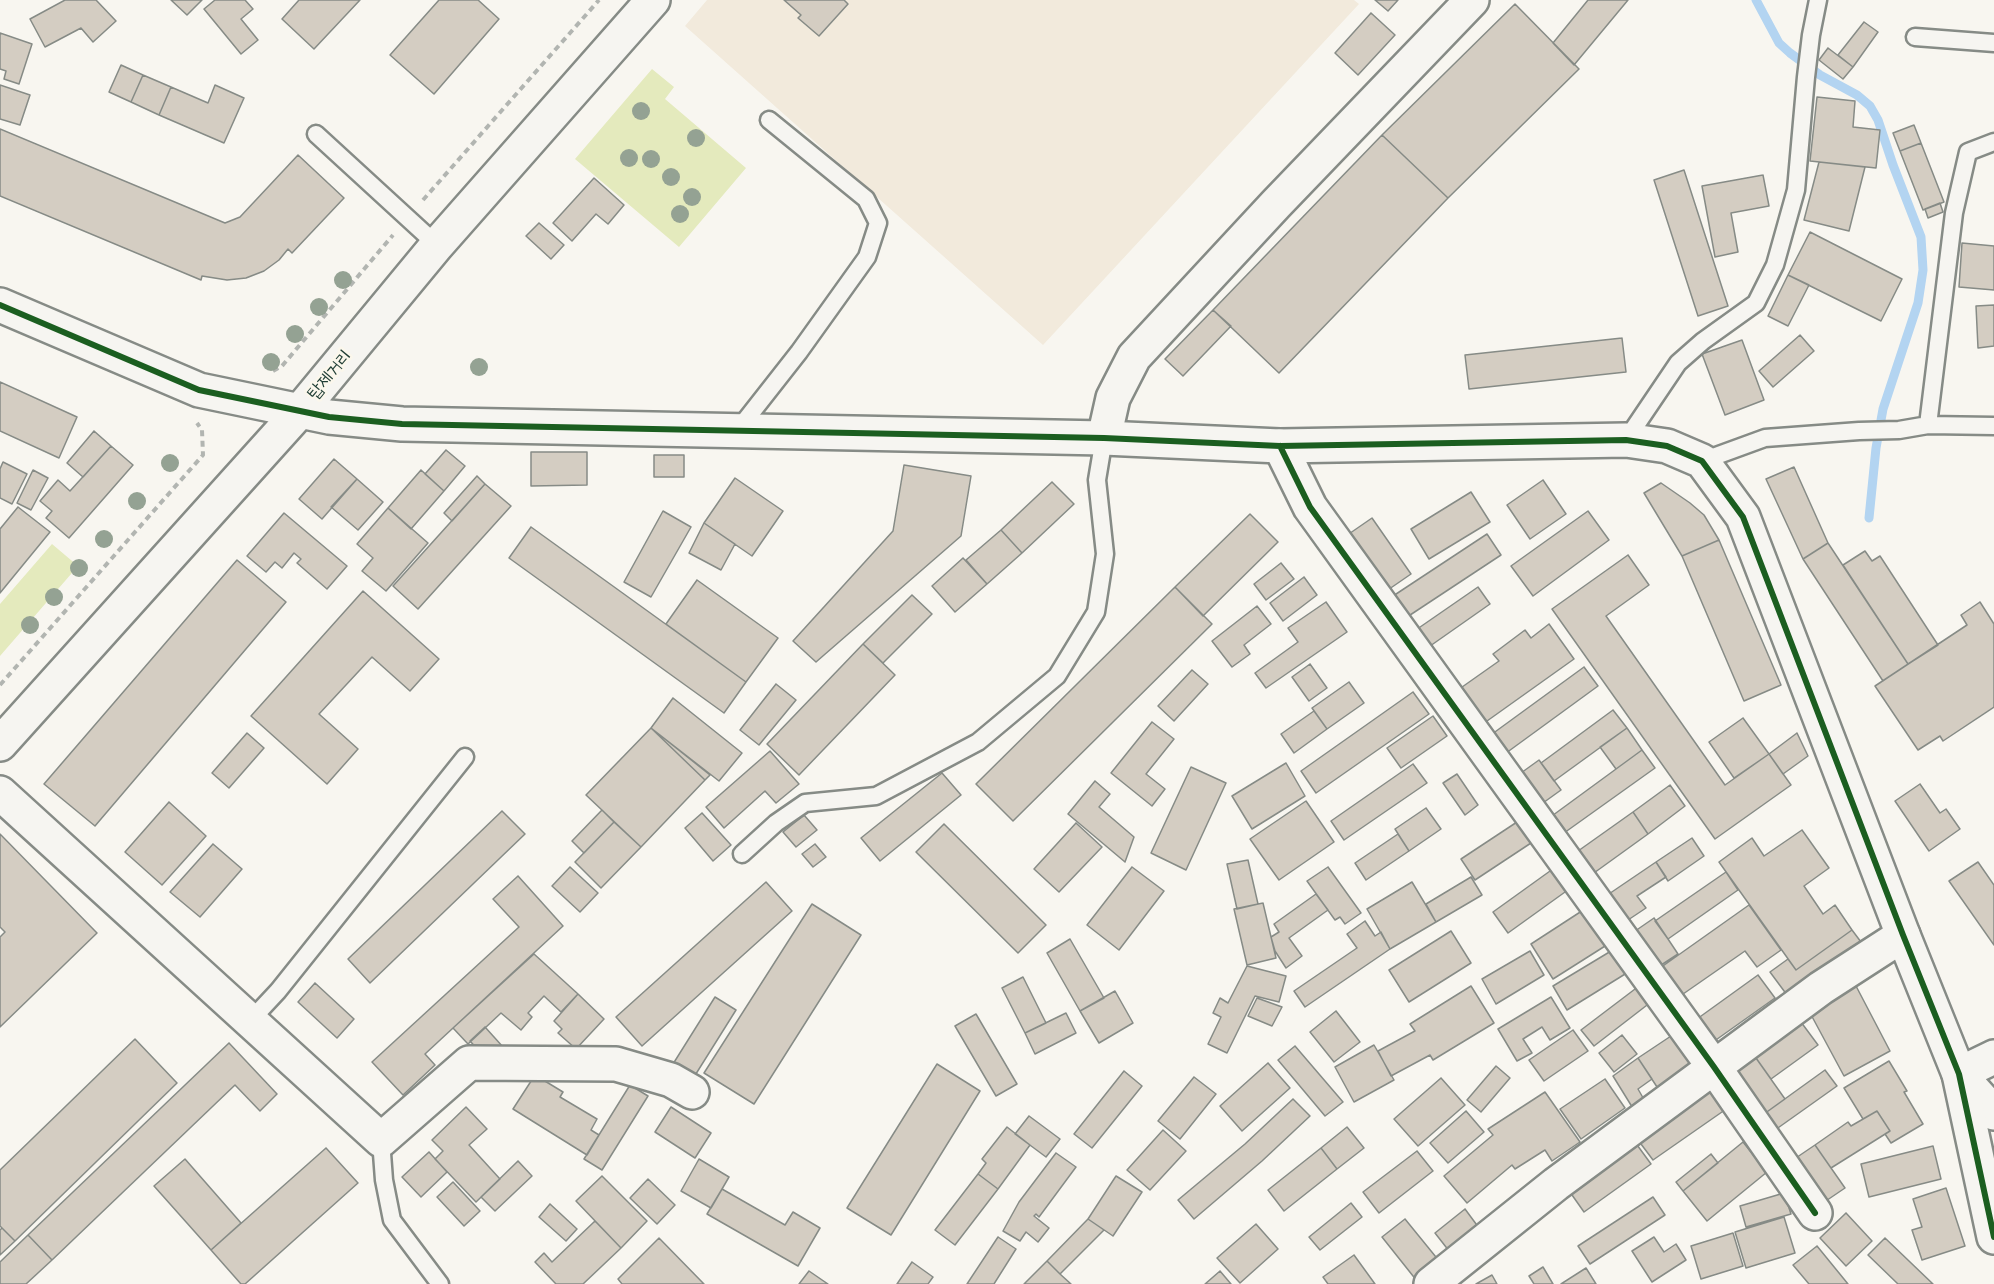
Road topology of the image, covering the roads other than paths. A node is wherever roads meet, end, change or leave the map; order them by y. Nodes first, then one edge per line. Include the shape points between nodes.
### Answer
1 (652, 0) edge
2 (1472, 0) edge
3 (1818, 0) edge
4 (1915, 37) dead end
5 (1994, 43) edge
6 (769, 120) dead end
7 (316, 134) dead end
8 (1994, 142) edge
9 (437, 245) junction
10 (0, 305) edge
11 (299, 412) junction
12 (1928, 425) junction
13 (1994, 426) edge
14 (737, 431) junction
15 (1104, 438) junction
16 (1626, 440) junction
17 (1280, 446) junction
18 (1702, 461) junction
19 (3, 734) edge
20 (465, 757) dead end
21 (0, 793) edge
22 (742, 854) dead end
23 (1903, 935) junction
24 (250, 1021) junction
25 (1994, 1057) edge
26 (1714, 1067) junction
27 (1959, 1074) junction
28 (692, 1092) dead end
29 (1994, 1113) edge
30 (381, 1140) junction
31 (1815, 1213) dead end
32 (1994, 1238) edge
33 (440, 1284) edge
34 (1431, 1284) edge

1 - 9 street, 탑제거리
2 - 15 street via 1134,357 1113,398
3 - 16 lane via 1806,77 1796,190 1775,265 1756,303 1678,363
4 - 5 lane
6 - 14 lane via 866,199 878,223 867,256
7 - 9 lane
8 - 12 lane via 1968,152 1954,213
9 - 11 street, 탑제거리
10 - 11 street via 199,390
11 - 14 street via 402,424
11 - 19 street, 탑제거리
12 - 13 lane
12 - 18 lane via 1765,438
14 - 15 street
15 - 17 street
15 - 22 lane via 1097,480 1105,554 1096,612 1057,676 978,742 876,796 805,802
16 - 17 street
16 - 18 street via 1667,446
17 - 26 street via 1310,507
18 - 23 street via 1743,517
20 - 24 lane
21 - 24 street
23 - 26 street via 1821,988
23 - 27 street
24 - 30 street
25 - 27 street
26 - 31 street
26 - 34 street via 1556,1184
27 - 29 street
27 - 32 street
28 - 30 street via 671,1080 616,1064 469,1063
30 - 33 lane via 392,1220

